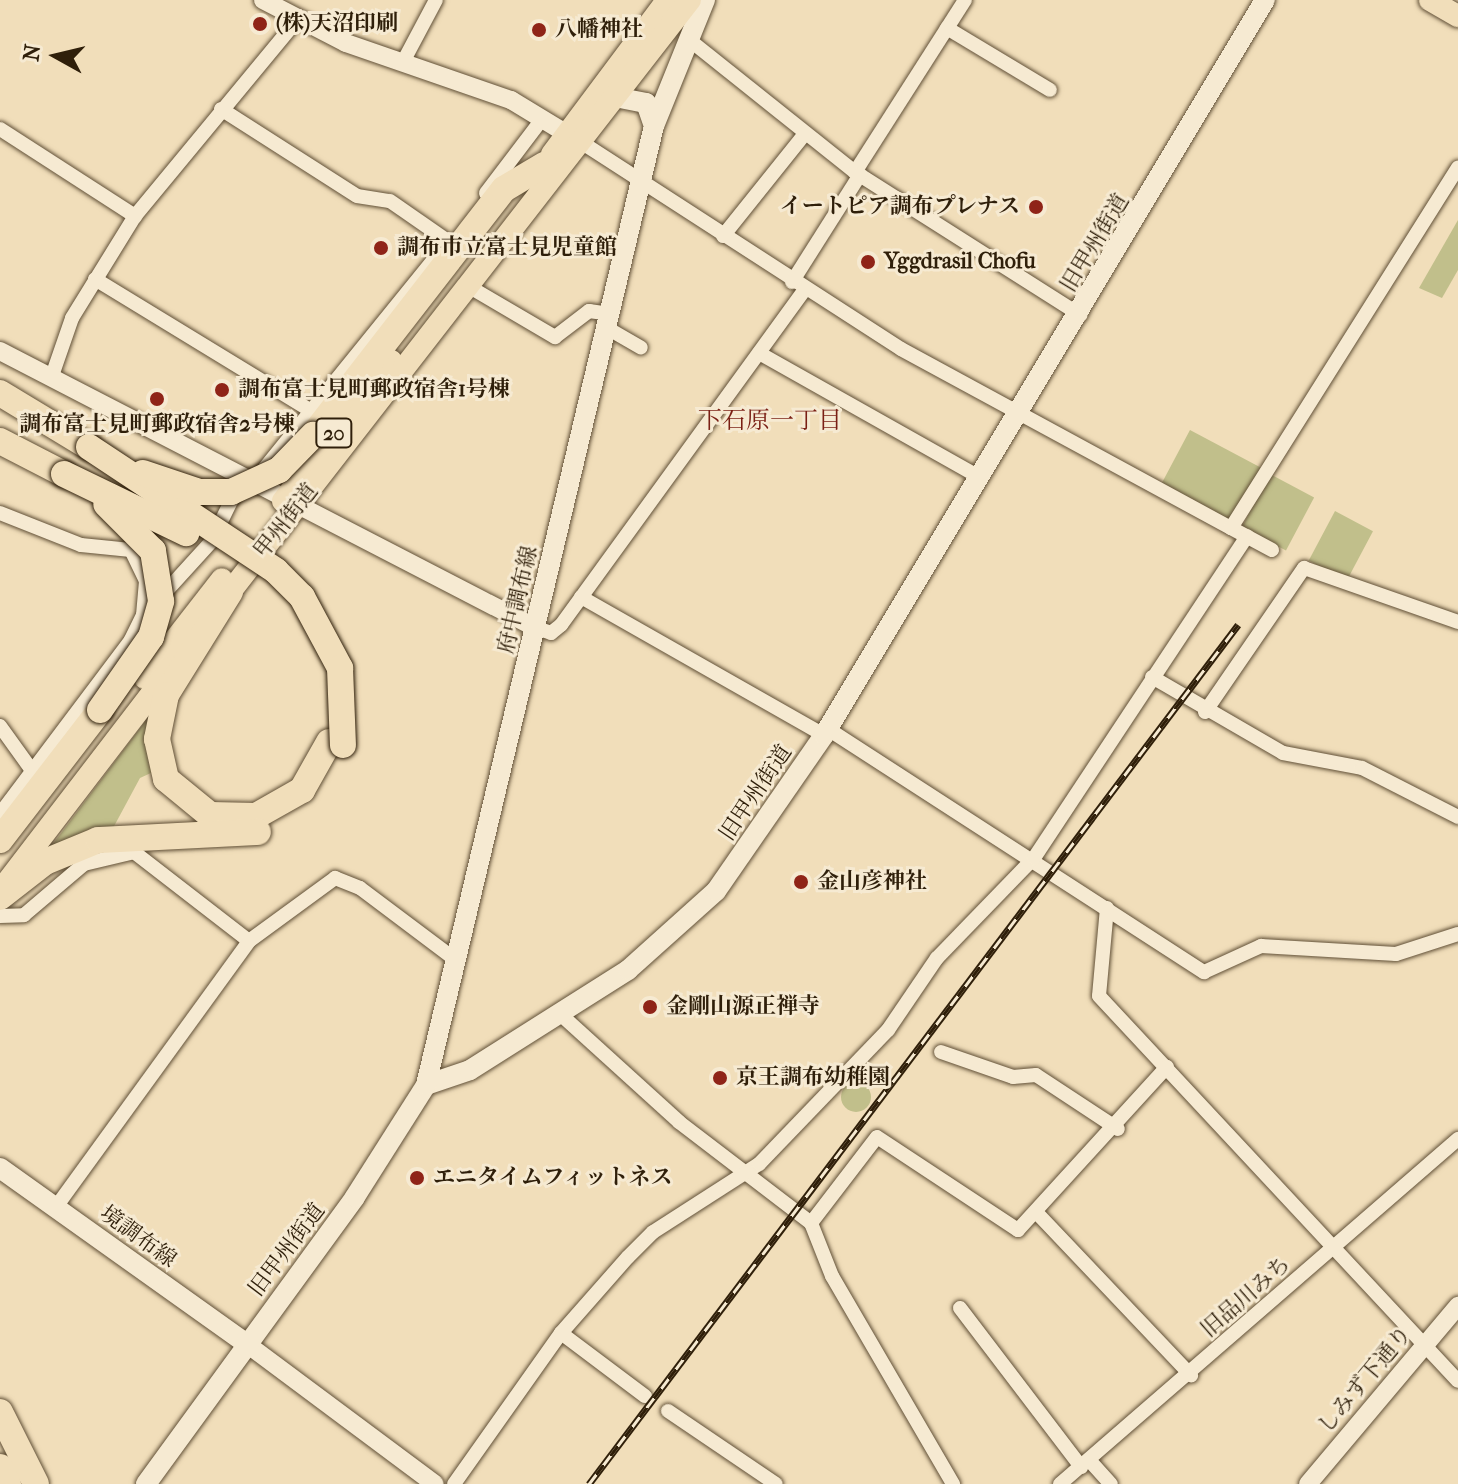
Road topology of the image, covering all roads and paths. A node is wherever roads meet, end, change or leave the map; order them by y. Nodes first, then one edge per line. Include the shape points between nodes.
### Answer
1 (263, 0) edge
2 (436, 0) edge
3 (667, 0) edge
4 (690, 0) edge
5 (705, 0) edge
6 (965, 0) edge
7 (1265, 0) edge
8 (1430, 0) edge
9 (1458, 16) edge
10 (297, 20) junction
11 (947, 28) junction
12 (687, 38) junction
13 (403, 62) junction
14 (1050, 90) dead end
15 (615, 97) junction
16 (221, 109) junction
17 (543, 118) junction
18 (654, 126) junction
19 (0, 129) edge
20 (804, 135) junction
21 (574, 138) junction
22 (544, 165) junction
23 (1458, 168) edge
24 (857, 174) junction
25 (642, 183) junction
26 (135, 216) junction
27 (723, 236) junction
28 (449, 242) junction
29 (95, 279) junction
30 (468, 286) junction
31 (798, 286) junction
32 (1080, 315) junction
33 (609, 321) junction
34 (641, 348) dead end
35 (0, 351) edge
36 (759, 353) junction
37 (53, 373) junction
38 (0, 393) edge
39 (0, 400) edge
40 (310, 410) junction
41 (1020, 413) junction
42 (38, 418) junction
43 (0, 441) edge
44 (89, 447) junction
45 (64, 474) junction
46 (248, 477) junction
47 (981, 478) junction
48 (293, 499) junction
49 (0, 513) edge
50 (1231, 528) junction
51 (1247, 536) junction
52 (1272, 550) dead end
53 (230, 592) junction
54 (581, 597) junction
55 (143, 617) junction
56 (1458, 622) edge
57 (536, 628) junction
58 (1152, 677) junction
59 (1205, 712) junction
60 (0, 726) edge
61 (826, 732) junction
62 (336, 744) junction
63 (33, 772) junction
64 (0, 814) edge
65 (1458, 817) edge
66 (0, 840) edge
67 (1034, 858) junction
68 (0, 866) edge
69 (0, 891) edge
70 (0, 897) edge
71 (1107, 908) junction
72 (0, 916) edge
73 (1458, 934) edge
74 (249, 941) junction
75 (456, 960) junction
76 (559, 1013) junction
77 (941, 1052) dead end
78 (1167, 1067) junction
79 (426, 1085) junction
80 (1118, 1129) junction
81 (1456, 1147) edge
82 (0, 1168) edge
83 (748, 1169) junction
84 (56, 1207) junction
85 (1037, 1213) junction
86 (811, 1223) junction
87 (1336, 1249) junction
88 (1458, 1306) edge
89 (960, 1308) dead end
90 (561, 1333) junction
91 (247, 1344) junction
92 (1422, 1348) junction
93 (1191, 1375) junction
94 (1458, 1381) edge
95 (645, 1396) dead end
96 (668, 1411) dead end
97 (0, 1412) edge
98 (1085, 1464) junction
99 (0, 1467) edge
100 (8, 1484) edge
101 (36, 1484) edge
102 (146, 1484) edge
103 (435, 1484) edge
104 (454, 1484) edge
105 (776, 1484) edge
106 (953, 1484) edge
107 (1060, 1484) edge
108 (1111, 1484) edge
109 (1308, 1484) edge

1 - 10 street
2 - 13 street
3 - 21 main road, 甲州街道 / 20
4 - 15 main road, 甲州街道 / 20
5 - 12 main road, 府中調布線
6 - 11 street
7 - 32 main road, 旧甲州街道
8 - 9 main road
10 - 13 street
10 - 16 street
11 - 14 street
11 - 24 street
12 - 18 main road, 府中調布線
12 - 20 street
13 - 17 street via 476,85
15 - 18 main road via 646,103
15 - 21 main road, 甲州街道 / 20
16 - 26 street
16 - 28 street via 357,196 390,201
17 - 21 street
17 - 28 street
18 - 25 main road, 府中調布線
19 - 26 street
20 - 24 street
20 - 27 street
21 - 22 main road, 甲州街道 / 20
21 - 25 street
21 - 30 main road, 甲州街道 / 20
22 - 44 highway, bridge via 504,189 313,435 263,481 231,492 199,492
22 - 48 main road, 甲州街道 / 20
23 - 50 street
24 - 31 street
24 - 32 street
25 - 27 street
25 - 33 main road, 府中調布線
26 - 29 street
27 - 31 street
28 - 40 street
29 - 37 street
29 - 40 street
30 - 33 street via 555,337 589,311
30 - 48 main road, 甲州街道 / 20
31 - 36 street
31 - 41 street
32 - 41 main road, 旧甲州街道
33 - 34 street
33 - 57 main road, 府中調布線
35 - 37 street
36 - 47 street
36 - 54 street
37 - 46 street
38 - 42 highway
39 - 42 highway
40 - 46 street
41 - 47 main road, 旧甲州街道
41 - 50 street
42 - 44 highway
43 - 45 highway
44 - 62 highway, bridge via 276,571 302,597 340,668
45 - 62 highway, bridge via 221,552 281,595 303,622 326,671
45 - 66 highway, bridge via 145,537 161,582 151,637
46 - 48 street
46 - 55 street via 211,542
47 - 61 main road, 旧甲州街道
48 - 53 main road, 甲州街道 / 20
48 - 57 street
48 - 68 main road, 甲州街道 / 20
49 - 55 street via 81,545 136,553 146,581
50 - 51 street
51 - 52 street
51 - 58 street
53 - 62 highway via 166,695 157,739 166,779 210,815 256,816 302,790
53 - 69 main road, 甲州街道 / 20
54 - 57 street via 551,633
54 - 61 street
55 - 63 street
56 - 59 street via 1304,568
57 - 75 main road, 府中調布線
58 - 59 street
58 - 67 street
59 - 65 street via 1283,753 1362,768
60 - 63 street
61 - 67 street
61 - 76 main road, 旧甲州街道 via 716,891 658,949
62 - 70 highway via 317,795 270,829 98,840 45,862
63 - 64 street
67 - 71 street
67 - 83 street via 937,958 888,1030
71 - 73 street via 1204,972 1261,946 1396,954
71 - 78 street via 1099,996
72 - 74 street via 24,915 84,864 134,852
74 - 75 street via 339,878
74 - 84 street
75 - 79 main road, 府中調布線
76 - 79 main road, 旧甲州街道 via 470,1070
76 - 83 street via 679,1122
77 - 80 street via 1013,1077 1036,1075
78 - 80 street
78 - 87 street
79 - 91 main road, 旧甲州街道 via 355,1197
80 - 85 street
81 - 87 street, 旧品川みち
82 - 84 main road, 境調布線
83 - 86 street
83 - 90 street via 653,1232
84 - 91 main road, 境調布線
85 - 86 street via 1018,1230 877,1137
85 - 93 street
86 - 106 street via 832,1276
87 - 92 street
87 - 93 street, 旧品川みち
88 - 92 street, しみず下通り
89 - 98 street
90 - 95 street
90 - 104 street
91 - 102 main road, 旧甲州街道
91 - 103 street
92 - 94 street
92 - 109 street, しみず下通り
93 - 98 street, 旧品川みち
96 - 105 street
97 - 101 highway
98 - 107 street, 旧品川みち
98 - 108 street
99 - 100 highway

